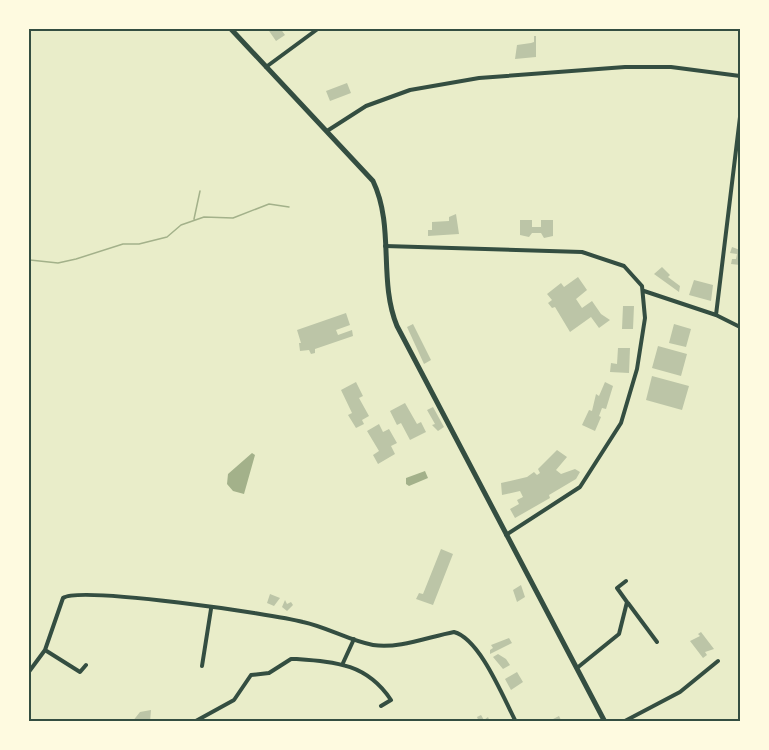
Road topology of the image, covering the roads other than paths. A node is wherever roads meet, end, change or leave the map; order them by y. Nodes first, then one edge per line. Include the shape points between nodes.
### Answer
1 (230, 28) edge
2 (319, 28) edge
3 (265, 68) junction
4 (741, 76) edge
5 (741, 117) edge
6 (326, 132) junction
7 (735, 158) junction
8 (741, 159) edge
9 (386, 246) junction
10 (645, 291) junction
11 (716, 315) junction
12 (741, 327) edge
13 (506, 535) junction
14 (626, 581) dead end
15 (627, 602) junction
16 (211, 609) junction
17 (354, 639) junction
18 (657, 642) dead end
19 (45, 650) junction
20 (718, 661) dead end
21 (343, 663) junction
22 (86, 665) dead end
23 (202, 666) dead end
24 (577, 668) junction
25 (28, 673) edge
26 (381, 706) dead end
27 (604, 721) edge
28 (194, 722) edge
29 (516, 722) edge
30 (623, 722) edge

1 - 3 main road
2 - 3 street
3 - 6 main road
4 - 6 street via 625,67 479,78 410,90 366,106
5 - 7 street
6 - 9 main road via 374,181 384,210
7 - 8 street
7 - 11 street
9 - 10 street via 582,252 624,266
9 - 13 main road via 393,316
10 - 11 street
10 - 13 street via 637,369 616,431 580,487
11 - 12 street
13 - 24 main road
14 - 15 street via 617,588
15 - 18 street
15 - 24 street via 619,634
16 - 17 street via 279,616
16 - 19 street via 133,598 67,595
16 - 23 street
17 - 21 street
17 - 29 street via 386,645 461,634 476,648
19 - 22 street via 80,672
19 - 25 street
20 - 30 street via 680,692
21 - 26 street via 380,682 391,700
21 - 28 street via 291,660 269,673 251,675 234,700
24 - 27 main road

